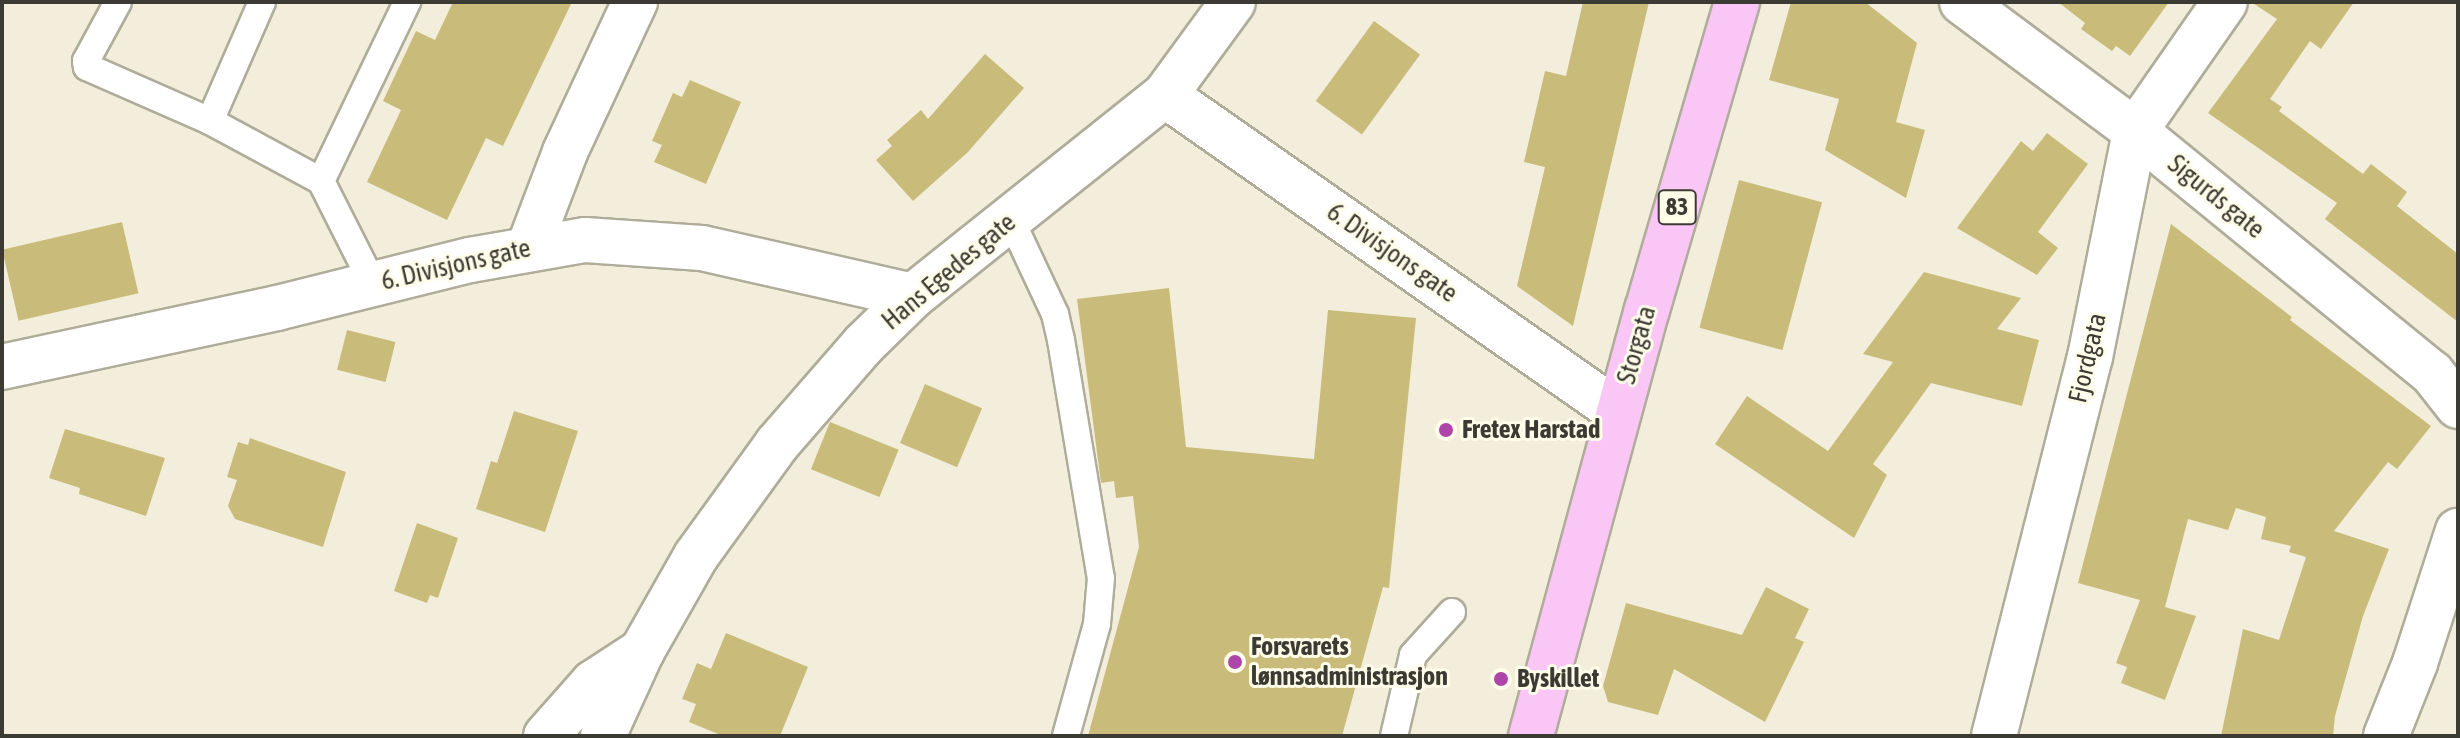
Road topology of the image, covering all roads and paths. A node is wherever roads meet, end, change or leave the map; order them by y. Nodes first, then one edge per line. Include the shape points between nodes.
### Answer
1 (118, 2) edge
2 (262, 2) edge
3 (407, 2) edge
4 (635, 2) edge
5 (1233, 2) edge
6 (1737, 2) edge
7 (1962, 2) edge
8 (2225, 2) edge
9 (1165, 95) junction
10 (210, 121) junction
11 (2135, 131) junction
12 (321, 181) junction
13 (1011, 220) junction
14 (529, 247) junction
15 (373, 284) junction
16 (913, 296) junction
17 (2, 367) edge
18 (2458, 406) edge
19 (1618, 412) junction
20 (2458, 531) edge
21 (1452, 612) dead end
22 (642, 651) junction
23 (546, 736) edge
24 (603, 736) edge
25 (1066, 736) edge
26 (1394, 736) edge
27 (1531, 736) edge
28 (1994, 736) edge
29 (2386, 736) edge

1 - 10 lane via 87,67
2 - 10 lane
3 - 12 lane
4 - 14 street via 565,152
5 - 9 street, Hans Egedes gate
6 - 19 highway, Storgata / 83
7 - 11 street, Sigurds gate
8 - 11 street, Fjordgata
9 - 13 street, Hans Egedes gate
9 - 19 street, 6. Divisjons gate
10 - 12 lane
11 - 18 street, Sigurds gate via 2432,373
11 - 28 street, Fjordgata via 2090,357
12 - 15 lane
13 - 16 street, Hans Egedes gate
13 - 25 lane via 1055,314 1101,578 1097,624
14 - 15 street, 6. Divisjons gate
14 - 16 street, 6. Divisjons gate via 585,240 702,248
15 - 17 street, 6. Divisjons gate
16 - 22 street, Hans Egedes gate via 777,444 696,556
19 - 27 highway, Storgata / 83
20 - 29 street
21 - 26 lane via 1413,655
22 - 23 street, Hans Egedes gate via 593,683
22 - 24 street, Hans Egedes gate

